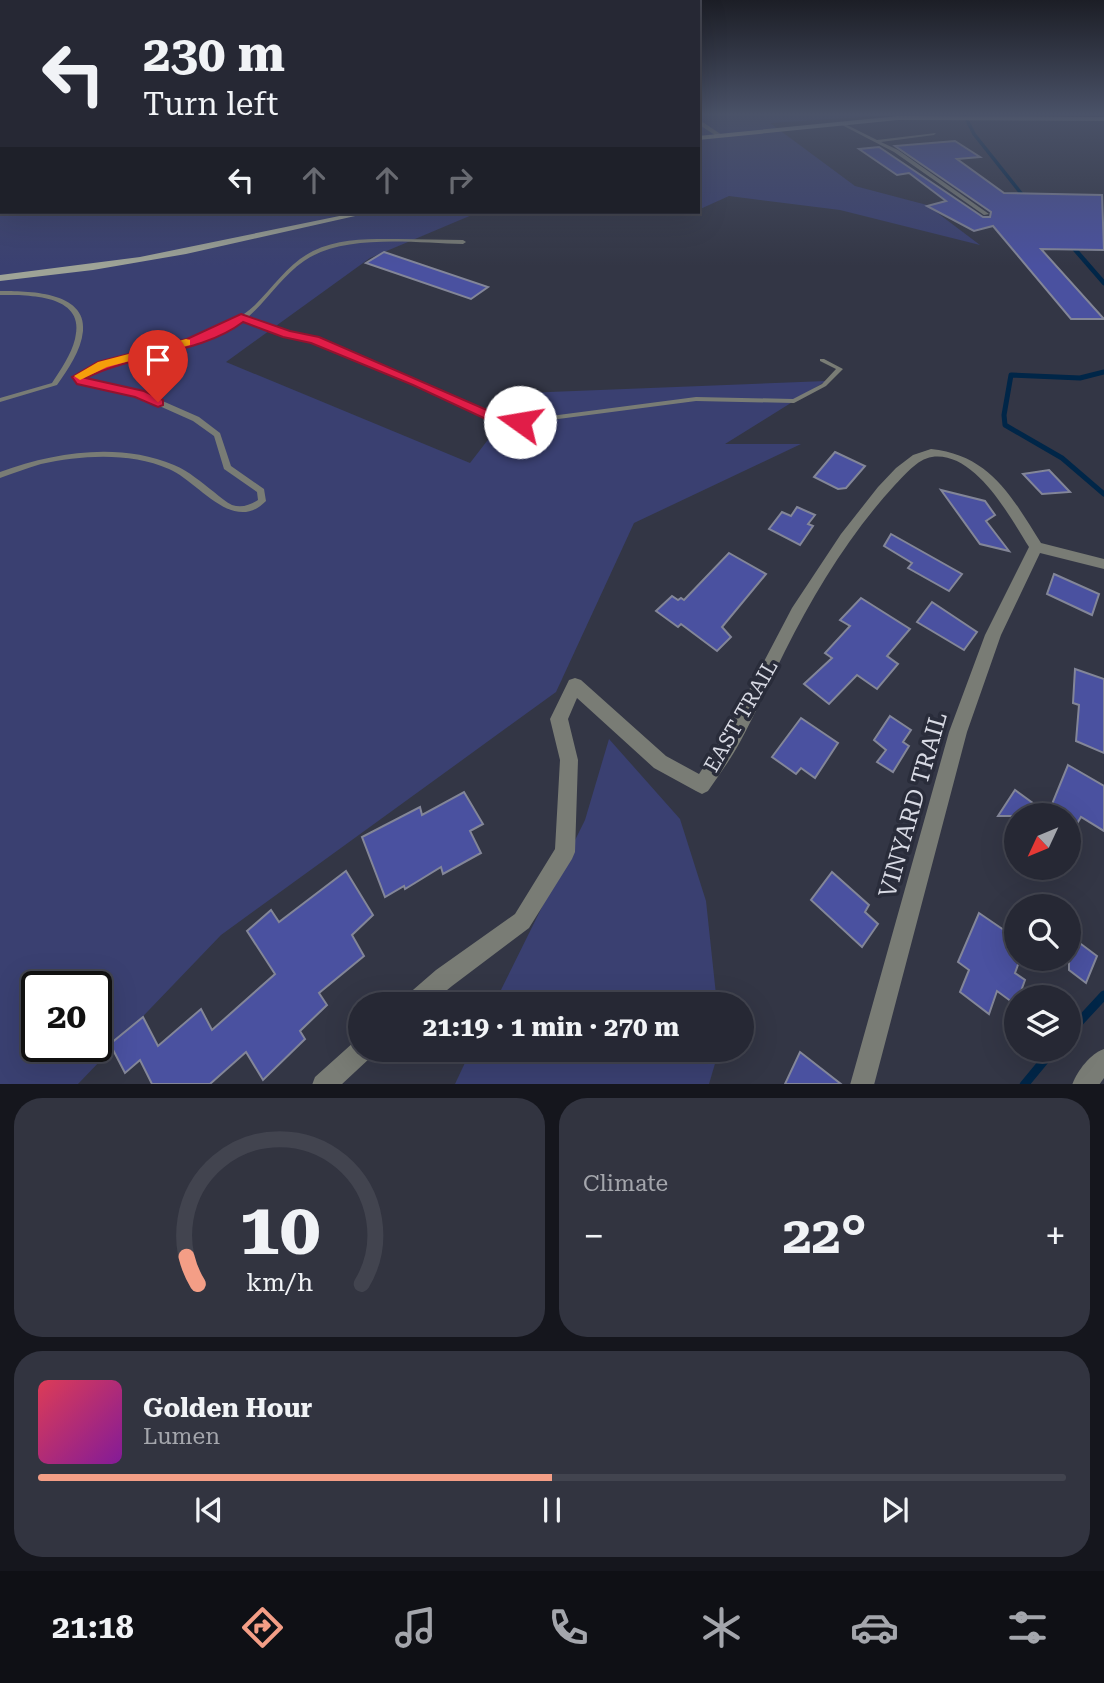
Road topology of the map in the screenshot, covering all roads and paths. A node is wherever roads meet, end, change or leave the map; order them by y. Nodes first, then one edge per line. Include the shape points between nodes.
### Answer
1 (915, 165) edge
2 (360, 214) edge
3 (986, 214) dead end
4 (463, 242) dead end
5 (0, 278) edge
6 (0, 293) edge
7 (241, 318) junction
8 (822, 360) dead end
9 (0, 400) edge
10 (0, 475) edge
11 (1036, 547) junction
12 (1104, 564) edge
13 (428, 992) edge
14 (1104, 1060) edge
15 (348, 1062) edge
16 (323, 1084) edge
17 (862, 1084) edge
18 (1083, 1084) edge

1 - 3 lane
2 - 5 main road via 197,251
4 - 7 lane via 335,245 304,256
6 - 9 lane via 63,302 75,311 80,325 55,384
7 - 8 lane via 315,340 492,417 520,422 696,399 794,401 824,385 840,369
7 - 10 lane via 191,341 102,365 78,377 139,394 197,419 217,435 227,467 261,491 262,501 252,508 227,506 171,466 127,458 69,457
11 - 12 street
11 - 13 street, EAST TRAIL via 998,488 961,457 929,453 914,460 876,495 808,595 702,785 660,762 575,685 559,719 569,760 565,852 522,921
11 - 17 street, VINYARD TRAIL via 993,635 958,732
14 - 18 street
15 - 16 street

